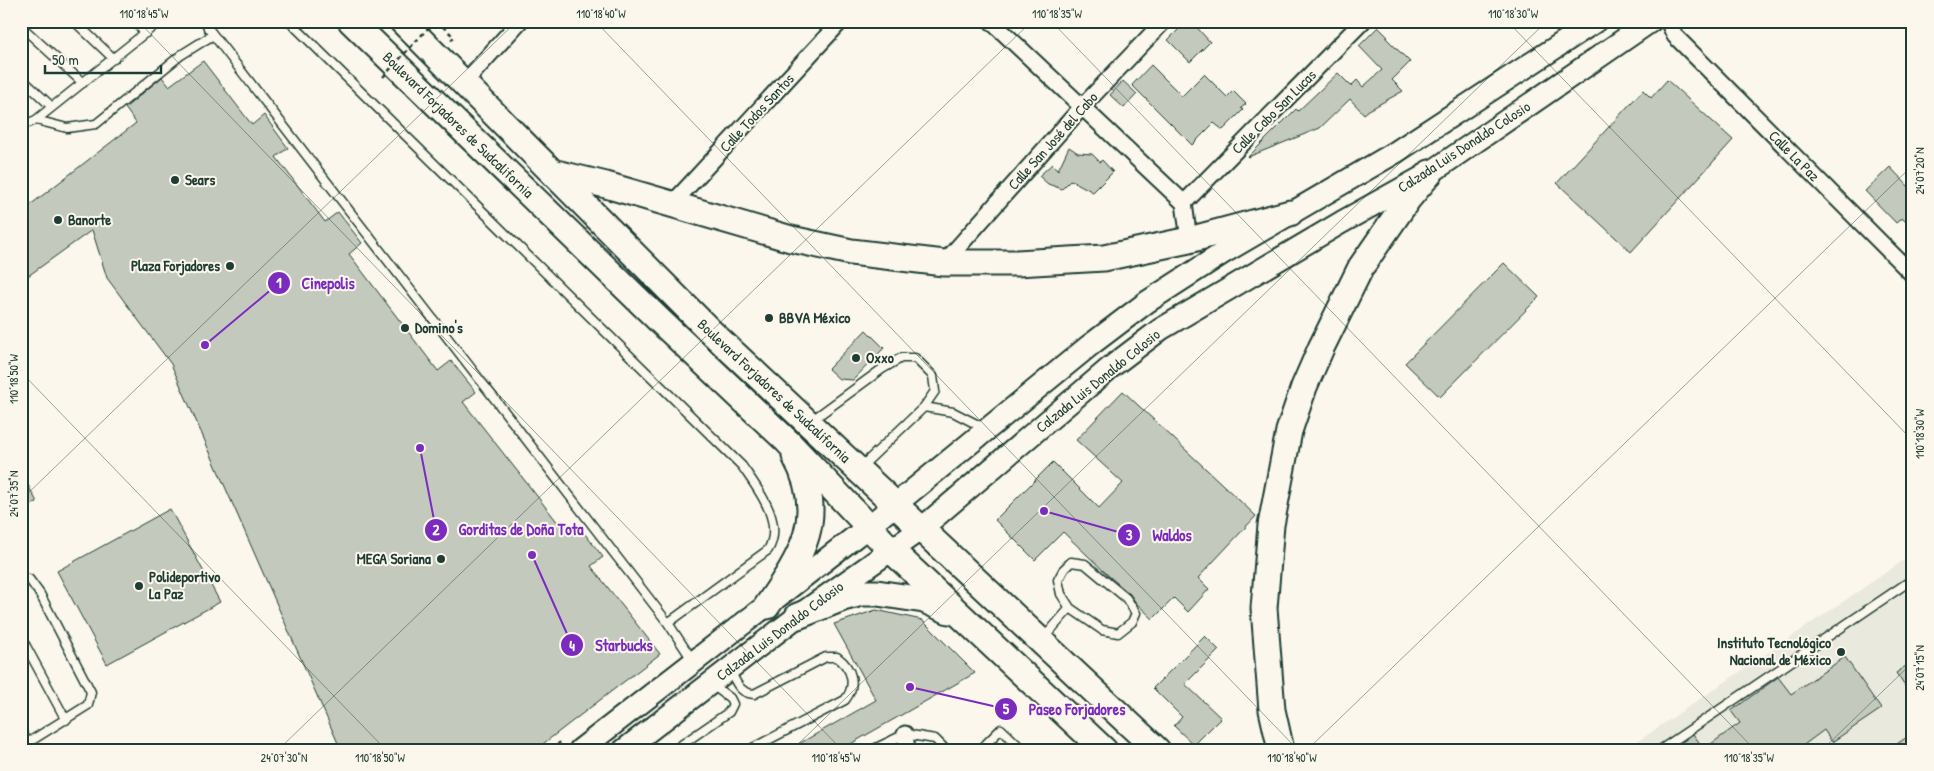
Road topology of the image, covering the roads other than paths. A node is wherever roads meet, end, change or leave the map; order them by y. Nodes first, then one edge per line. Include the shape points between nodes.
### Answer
1 (74, 21) edge
2 (133, 21) edge
3 (160, 21) edge
4 (206, 21) edge
5 (289, 21) edge
6 (351, 21) edge
7 (402, 21) edge
8 (520, 21) edge
9 (841, 21) edge
10 (991, 21) edge
11 (1164, 21) edge
12 (1363, 21) edge
13 (1596, 21) edge
14 (1668, 21) edge
15 (1646, 22) edge
16 (21, 26) edge
17 (146, 33) junction
18 (213, 35) junction
19 (1675, 36) junction
20 (114, 59) junction
21 (21, 78) edge
22 (83, 83) junction
23 (464, 83) junction
24 (52, 108) junction
25 (1081, 108) junction
26 (36, 120) junction
27 (21, 126) edge
28 (551, 171) junction
29 (1430, 173) junction
30 (580, 201) junction
31 (1184, 202) junction
32 (672, 204) junction
33 (1290, 213) junction
34 (1189, 240) junction
35 (587, 250) junction
36 (944, 263) junction
37 (1913, 275) edge
38 (658, 320) junction
39 (709, 330) junction
40 (924, 407) junction
41 (808, 424) junction
42 (987, 430) junction
43 (787, 441) junction
44 (858, 470) junction
45 (895, 505) junction
46 (869, 526) junction
47 (920, 529) junction
48 (890, 549) junction
49 (21, 579) edge
50 (1913, 580) edge
51 (767, 606) junction
52 (1070, 608) junction
53 (798, 616) junction
54 (965, 619) junction
55 (668, 623) junction
56 (21, 638) edge
57 (1041, 641) junction
58 (694, 661) junction
59 (729, 668) junction
60 (710, 683) junction
61 (683, 703) junction
62 (66, 720) junction
63 (21, 731) edge
64 (905, 734) junction
65 (25, 745) edge
66 (571, 745) edge
67 (982, 749) edge
68 (624, 750) edge
69 (674, 750) edge
70 (750, 750) edge
71 (872, 750) edge
72 (907, 750) edge
73 (946, 750) edge
74 (1023, 750) edge
75 (1104, 750) edge
76 (1157, 750) edge
77 (1281, 750) edge
78 (1660, 750) edge

1 - 20 lane
2 - 17 lane
3 - 17 lane
4 - 18 lane
5 - 55 lane via 742,466 765,500 775,533 768,550
6 - 35 main road, Boulevard Forjadores de Sudcalifornia
7 - 23 main road, Boulevard Forjadores de Sudcalifornia
8 - 23 street
9 - 32 street, Calle Todos Santos
10 - 25 street
11 - 25 street, Calle San José del Cabo
12 - 31 street, Calle Cabo San Lucas
13 - 33 main road, Calzada Luis Donaldo Colosio via 1396,152
14 - 19 street, Calle La Paz
15 - 19 street, Calle La Paz
15 - 29 main road, Calzada Luis Donaldo Colosio
16 - 22 lane
17 - 20 lane
18 - 26 lane via 181,56 96,124 67,128
18 - 55 lane
19 - 37 street, Calle La Paz
20 - 22 lane
21 - 24 lane
22 - 24 lane
23 - 28 main road, Boulevard Forjadores de Sudcalifornia
24 - 26 lane
25 - 31 street
25 - 36 street, Calle San José del Cabo
26 - 27 lane
28 - 30 main road, Boulevard Forjadores de Sudcalifornia
28 - 32 main road
29 - 47 main road, Calzada Luis Donaldo Colosio via 1160,329
29 - 77 main road via 1361,267 1321,348 1289,431 1271,525 1264,608 1272,710
30 - 35 main road via 602,242 600,248
30 - 39 main road, Boulevard Forjadores de Sudcalifornia
31 - 34 street
32 - 36 main road via 791,239 851,252
33 - 34 main road
33 - 42 main road, Calzada Luis Donaldo Colosio via 1147,302
34 - 36 main road via 1104,258
35 - 38 main road, Boulevard Forjadores de Sudcalifornia
38 - 39 main road via 658,310 664,302
38 - 43 main road, Boulevard Forjadores de Sudcalifornia
39 - 41 main road, Boulevard Forjadores de Sudcalifornia
40 - 41 lane via 935,391 933,376 915,358 901,358
40 - 42 lane via 953,412
40 - 44 lane
41 - 44 main road, Boulevard Forjadores de Sudcalifornia
42 - 45 main road, Calzada Luis Donaldo Colosio
43 - 46 main road, Boulevard Forjadores de Sudcalifornia
43 - 51 main road via 805,473 811,506 808,535 792,571
44 - 45 main road, Boulevard Forjadores de Sudcalifornia
45 - 46 main road, Calzada Luis Donaldo Colosio
45 - 47 main road, Boulevard Forjadores de Sudcalifornia
46 - 48 main road, Boulevard Forjadores de Sudcalifornia
46 - 51 main road, Calzada Luis Donaldo Colosio
47 - 48 main road, Calzada Luis Donaldo Colosio
47 - 57 main road, Boulevard Forjadores de Sudcalifornia
48 - 53 main road, Calzada Luis Donaldo Colosio
48 - 54 main road, Boulevard Forjadores de Sudcalifornia
49 - 62 lane via 29,579 40,594 91,692 88,705
50 - 78 lane
51 - 58 main road, Calzada Luis Donaldo Colosio
52 - 52 lane via 1061,594 1058,580 1071,562 1085,564 1126,598 1136,613 1132,622 1118,633 1102,630
52 - 57 lane
53 - 54 main road via 843,598 877,593 924,600
53 - 59 main road, Calzada Luis Donaldo Colosio
54 - 75 main road, Boulevard Forjadores de Sudcalifornia
55 - 58 lane
56 - 62 lane
57 - 76 main road, Boulevard Forjadores de Sudcalifornia
58 - 61 main road via 698,677
58 - 66 main road, Calzada Luis Donaldo Colosio
59 - 60 main road, Calzada Luis Donaldo Colosio
59 - 70 lane via 738,687 754,694 826,657 837,657 845,662 850,672 853,684 845,700
60 - 61 main road, Calzada Luis Donaldo Colosio
60 - 69 lane via 730,698 733,704 729,712
61 - 68 main road, Calzada Luis Donaldo Colosio
62 - 65 lane
63 - 65 lane
64 - 71 lane
64 - 72 street
64 - 73 lane via 935,739
67 - 74 lane via 1001,729

